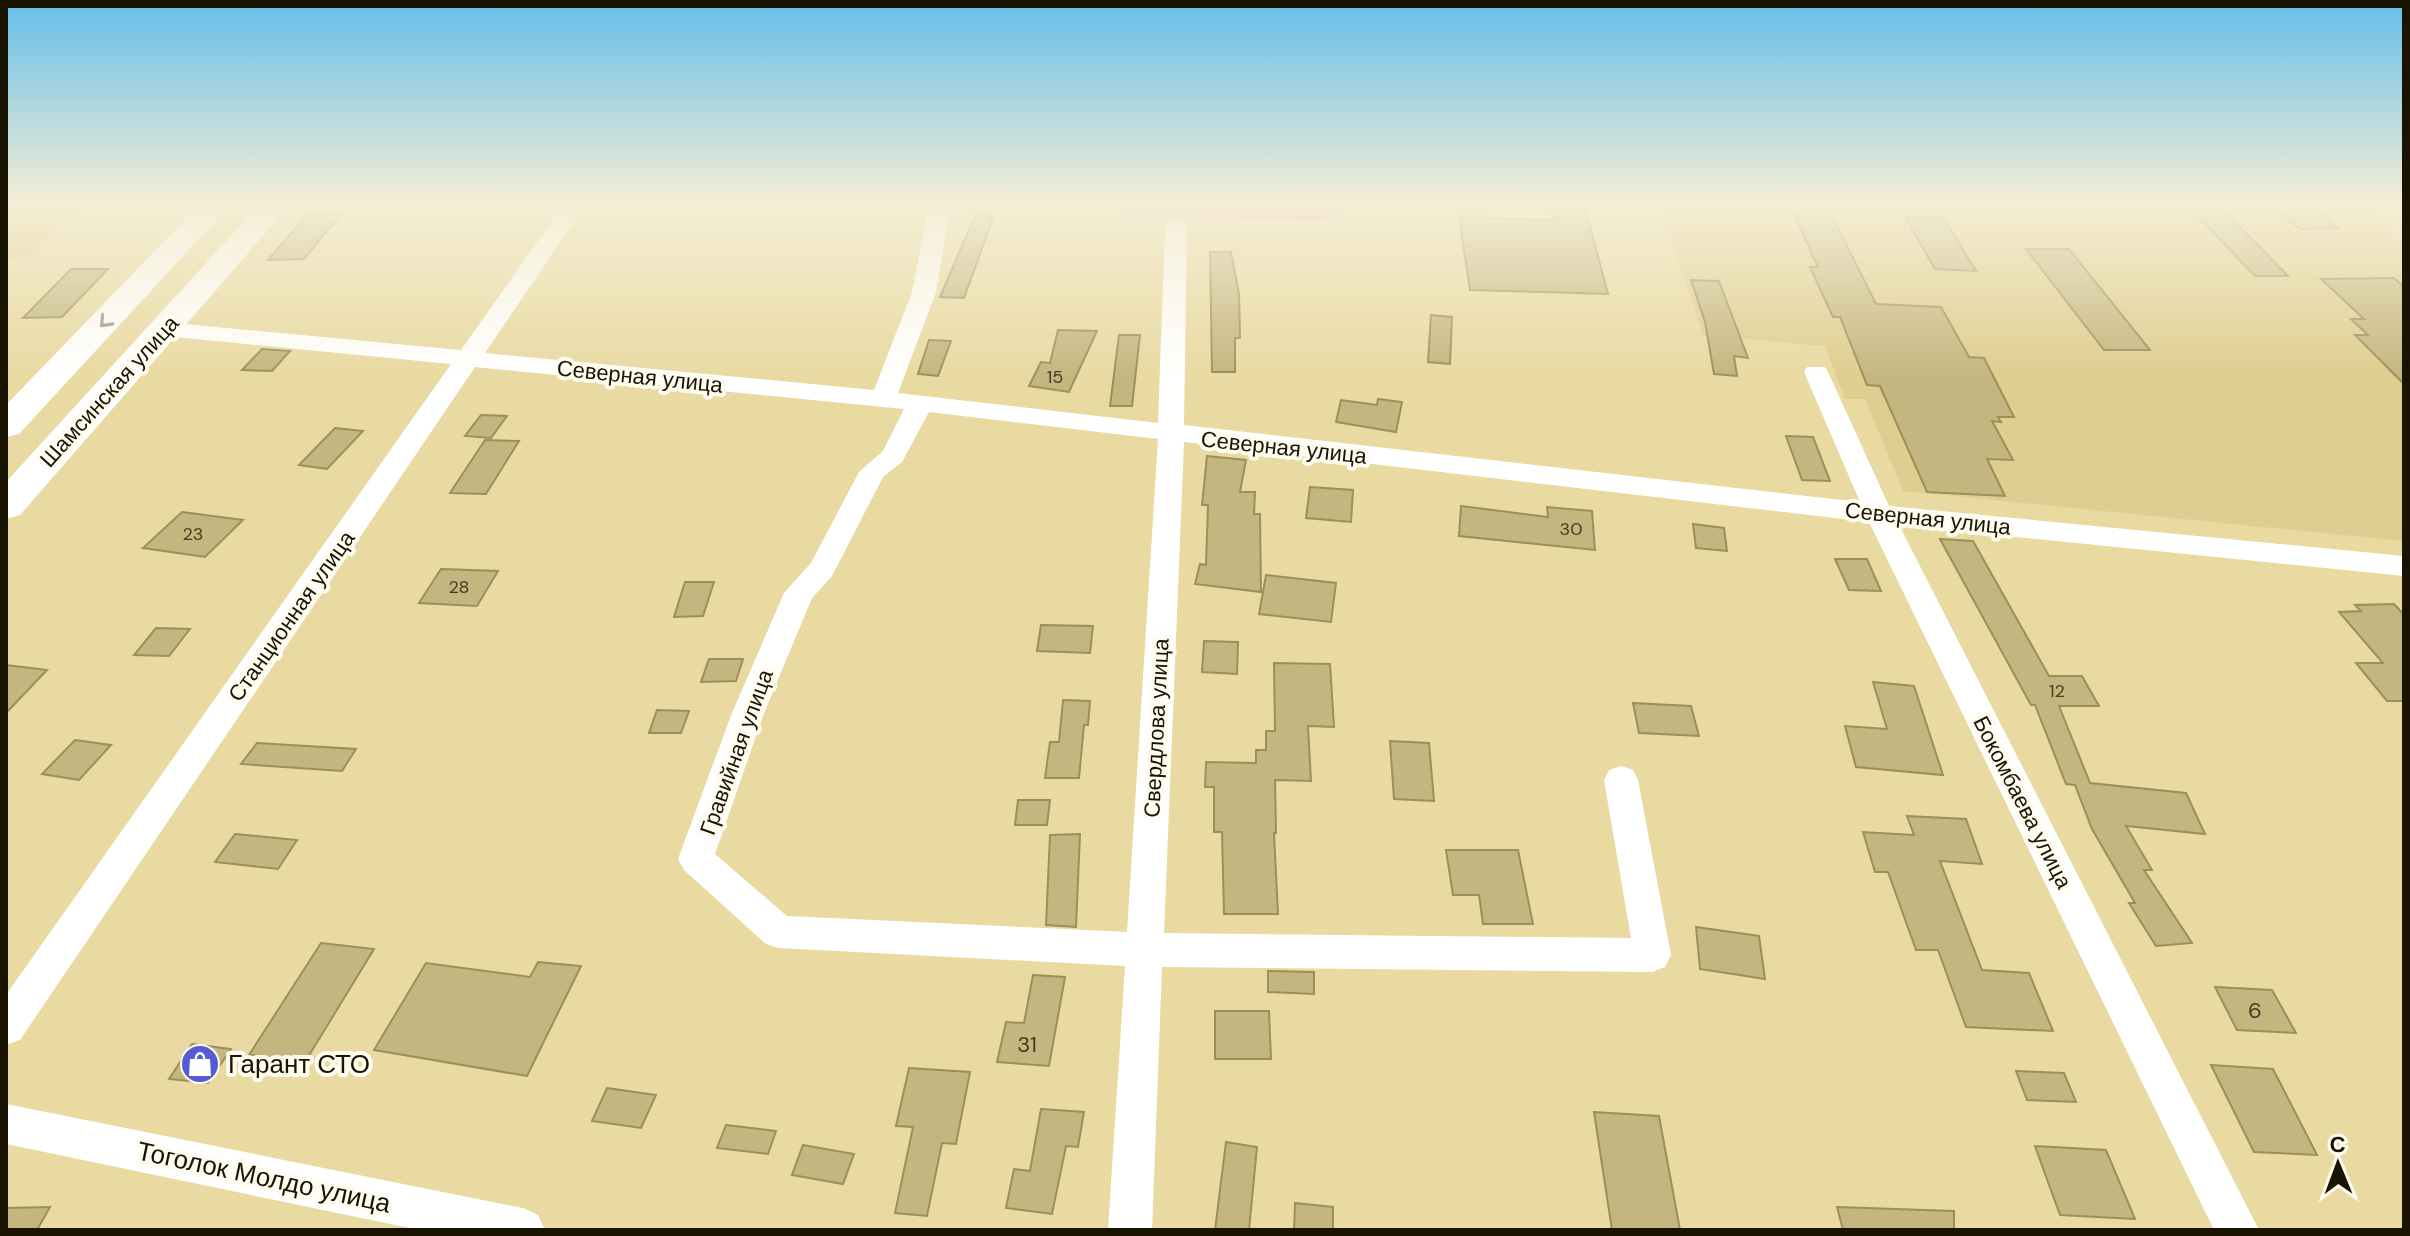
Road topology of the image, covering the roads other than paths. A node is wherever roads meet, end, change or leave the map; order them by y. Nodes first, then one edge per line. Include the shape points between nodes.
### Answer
1 (161, 262) edge
2 (224, 262) edge
3 (535, 262) edge
4 (930, 262) edge
5 (1175, 262) edge
6 (164, 329) junction
7 (468, 359) junction
8 (1816, 372) dead end
9 (883, 399) junction
10 (920, 404) junction
11 (6, 426) edge
12 (1171, 434) junction
13 (6, 506) edge
14 (1879, 514) junction
15 (2393, 565) edge
16 (2404, 592) edge
17 (1621, 780) dead end
18 (1144, 950) junction
19 (6, 1027) edge
20 (6, 1124) edge
21 (523, 1230) edge
22 (1130, 1230) edge
23 (2237, 1230) edge

1 -> 11 main road
2 - 6 main road, Шамсинская улица
3 - 7 street, Станционная улица
4 - 9 street via 924,292
5 - 12 street, Свердлова улица
6 - 7 street, Северная улица
6 - 13 main road, Шамсинская улица
7 - 9 street, Северная улица
7 - 19 street, Станционная улица
8 - 14 street, Бокомбаева улица
9 - 10 street, Северная улица
10 - 12 street, Северная улица
10 - 18 street, Гравийная улица via 893,456 872,472 822,569 799,593 748,713 696,859 779,932
12 - 14 street, Северная улица
12 - 18 street, Свердлова улица
14 - 15 street, Северная улица
14 - 23 street, Бокомбаева улица
15 - 16 street
17 - 18 street via 1652,955
18 - 22 street, Свердлова улица
20 - 21 street, Тоголок Молдо улица

